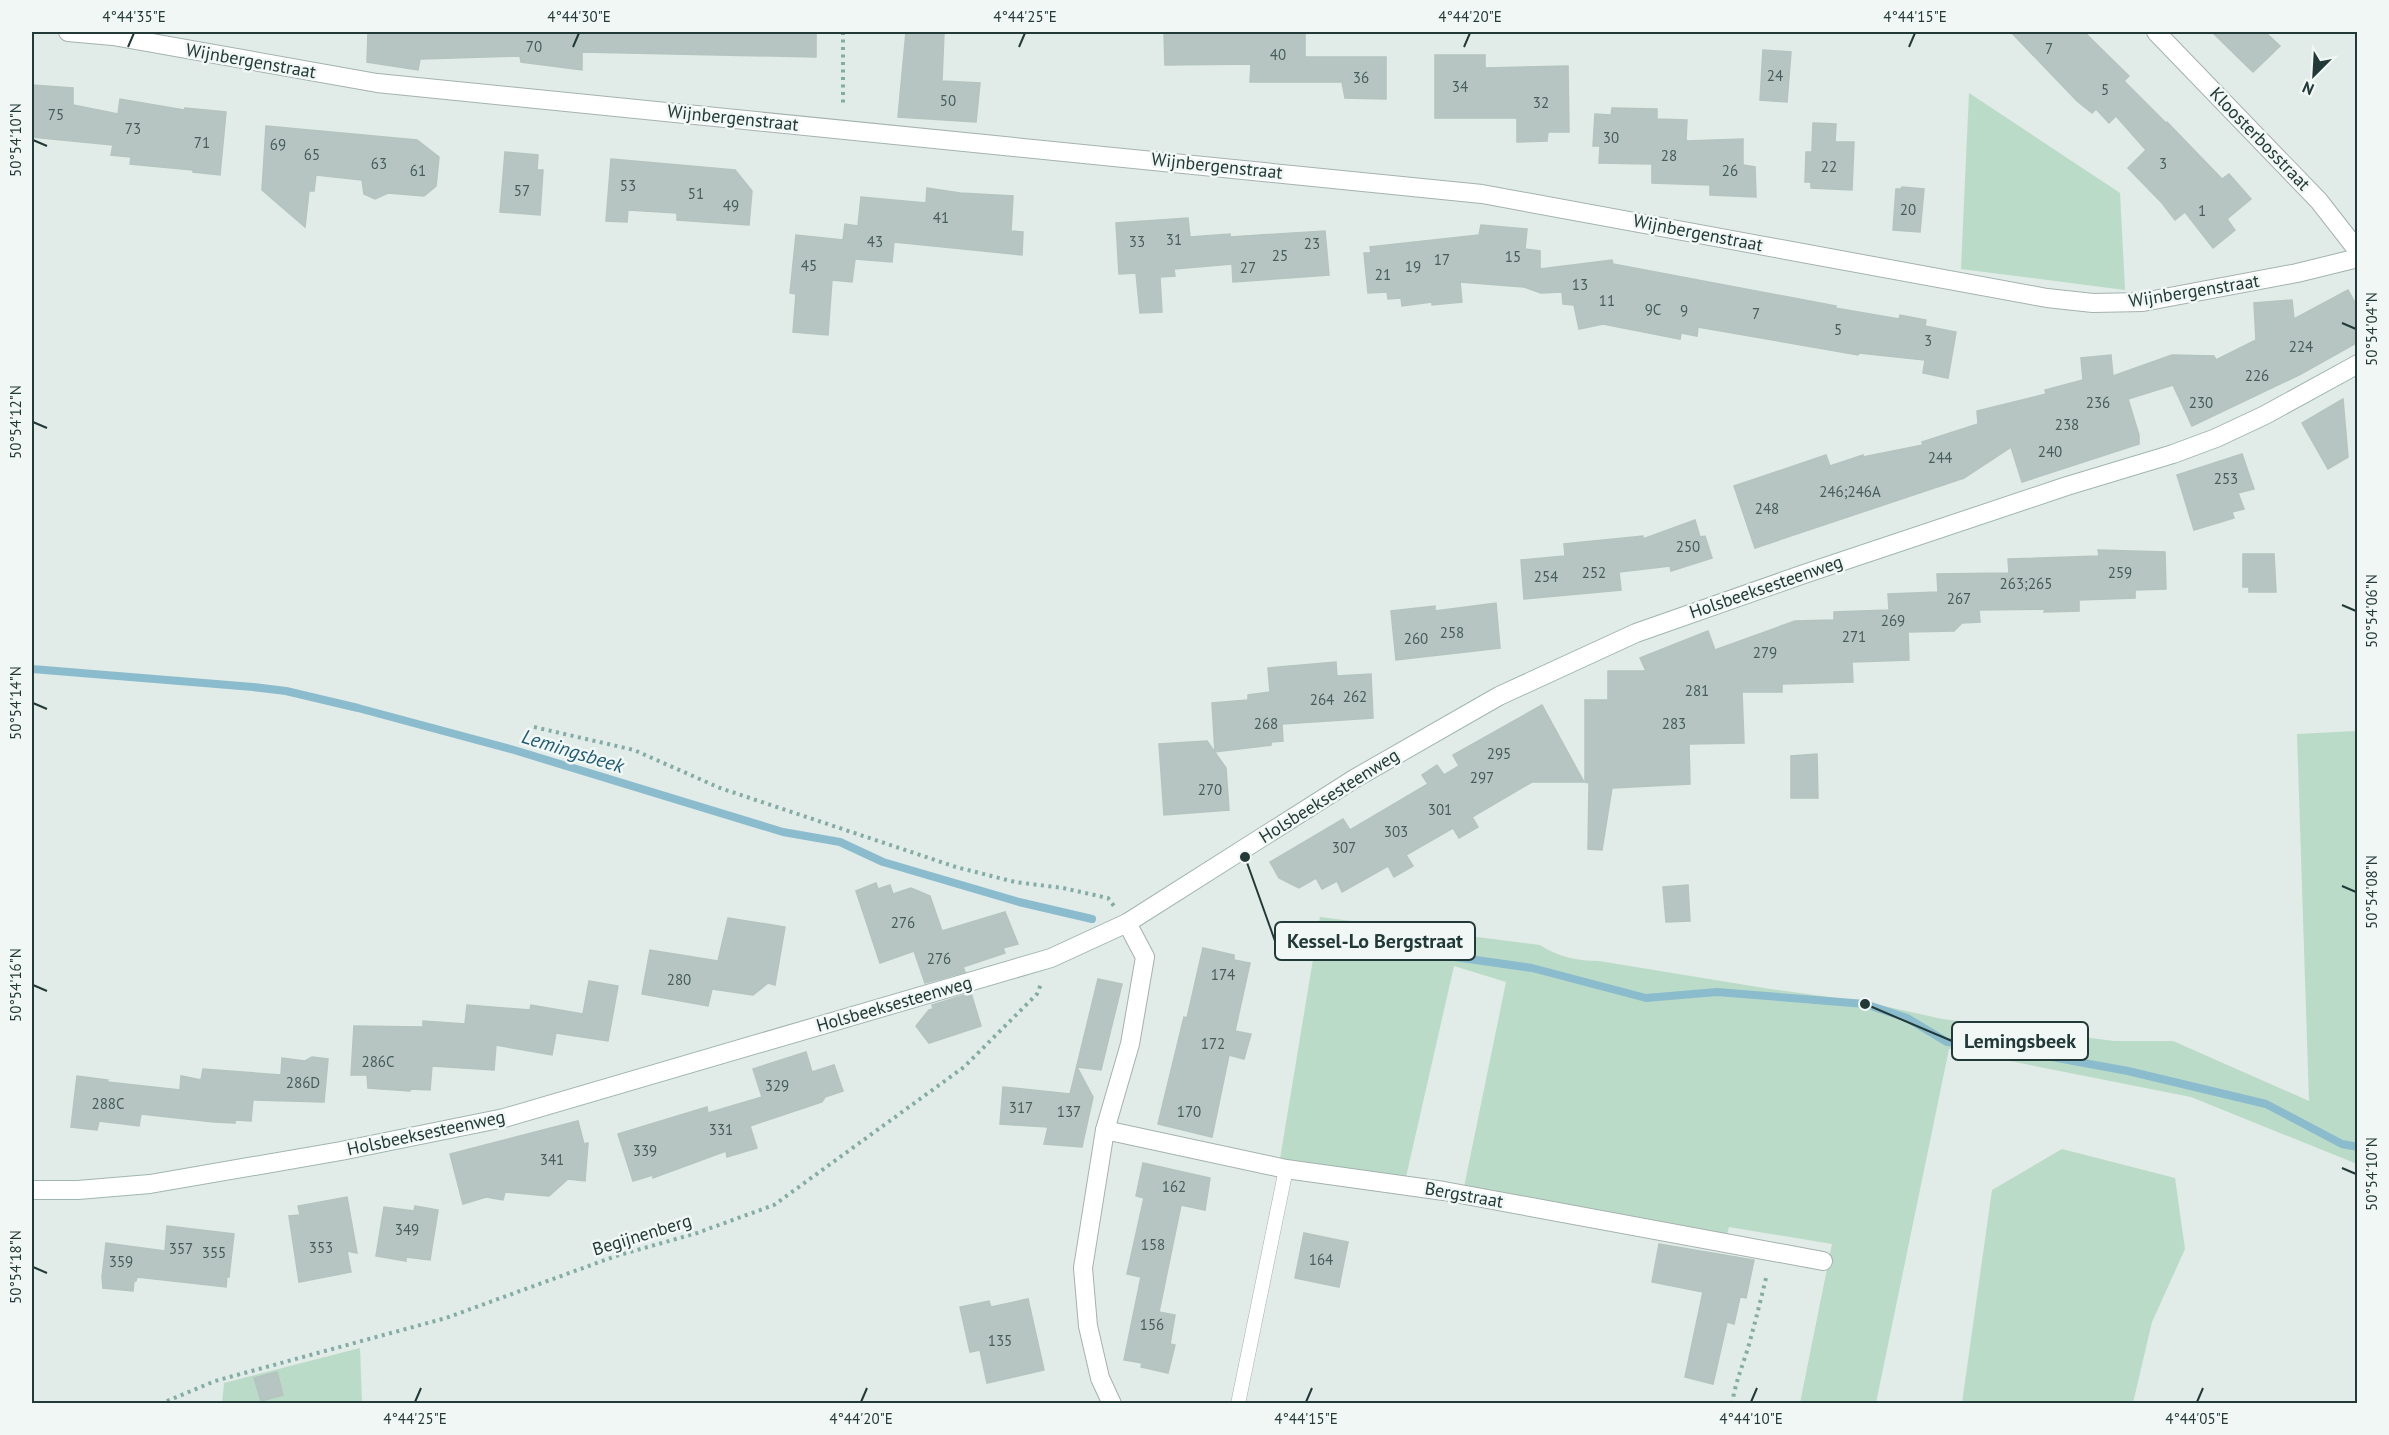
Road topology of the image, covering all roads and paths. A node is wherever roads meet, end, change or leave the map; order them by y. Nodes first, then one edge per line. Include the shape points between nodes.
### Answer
1 (68, 32) edge
2 (843, 32) edge
3 (2156, 32) edge
4 (844, 129) junction
5 (2358, 251) edge
6 (2358, 258) edge
7 (2358, 364) edge
8 (534, 727) dead end
9 (1127, 923) junction
10 (1051, 958) junction
11 (1105, 1130) junction
12 (1286, 1169) junction
13 (32, 1190) edge
14 (1772, 1252) junction
15 (1823, 1261) dead end
16 (160, 1404) edge
17 (1112, 1404) edge
18 (1238, 1404) edge
19 (1732, 1404) edge

1 - 4 street, Wijnbergenstraat via 113,36 377,83
2 - 4 path
3 - 5 street, Kloosterbosstraat via 2319,201
4 - 6 street, Wijnbergenstraat via 1482,194 2046,298 2093,303 2143,302
7 - 9 street, Holsbeeksesteenweg via 2216,438 1636,633 1499,696 1354,779
8 - 9 path via 634,750 720,788 956,867 1108,898
9 - 10 street, Holsbeeksesteenweg
9 - 11 street via 1145,957 1130,1044
10 - 13 street, Holsbeeksesteenweg via 504,1118 150,1184
10 - 16 path, Begijnenberg via 1037,994 964,1067 774,1205 616,1256 446,1318 215,1381
11 - 12 street, Bergstraat
11 - 17 street via 1083,1268 1088,1326 1100,1378
12 - 14 street, Bergstraat via 1444,1191
12 - 18 lane
14 - 15 street, Bergstraat
14 - 19 path

